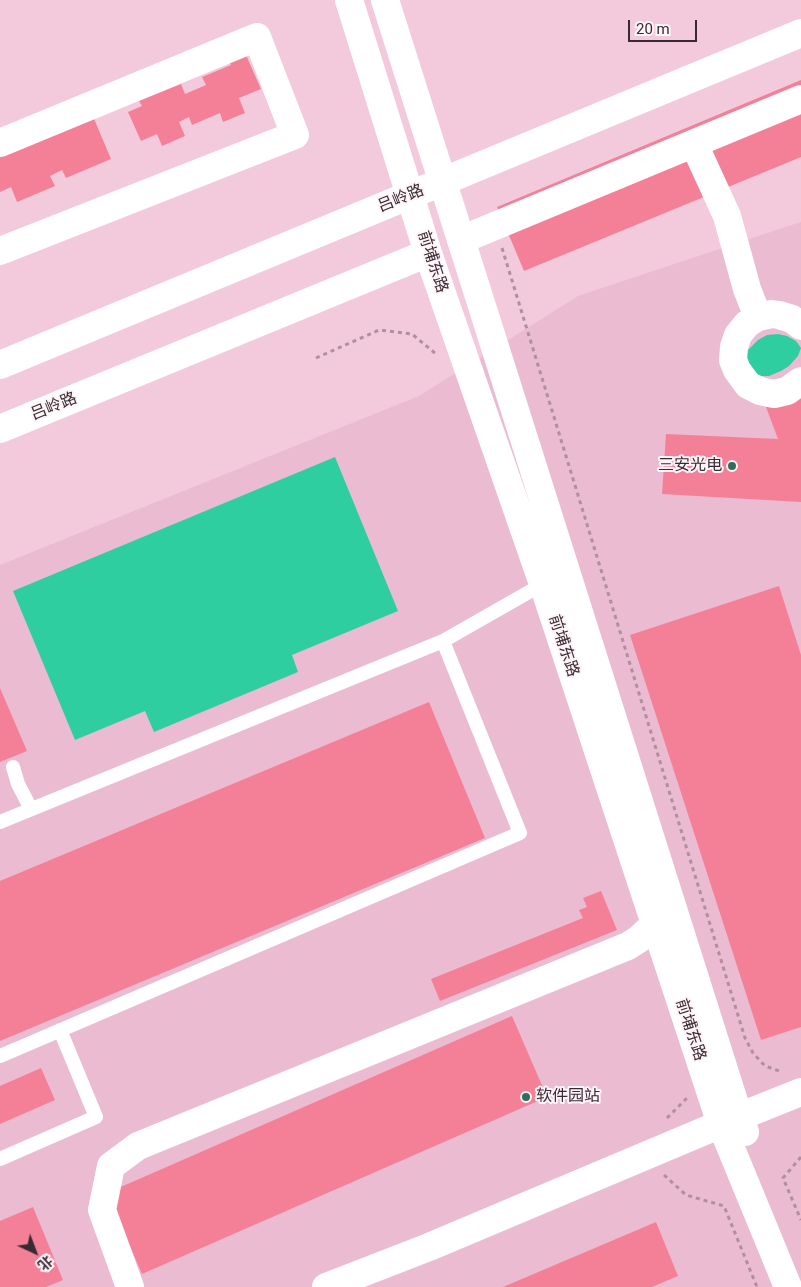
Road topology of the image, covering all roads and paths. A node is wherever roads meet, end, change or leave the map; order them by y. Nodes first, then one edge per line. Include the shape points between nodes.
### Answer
1 (349, 0) edge
2 (384, 0) edge
3 (801, 34) edge
4 (801, 100) edge
5 (0, 143) edge
6 (694, 144) junction
7 (442, 182) junction
8 (410, 195) junction
9 (496, 227) junction
10 (461, 240) junction
11 (0, 251) edge
12 (428, 253) junction
13 (758, 317) junction
14 (801, 326) edge
15 (0, 364) edge
16 (801, 381) edge
17 (0, 429) edge
18 (543, 584) junction
19 (443, 641) junction
20 (13, 767) dead end
21 (31, 809) junction
22 (0, 822) edge
23 (655, 924) junction
24 (60, 1030) junction
25 (0, 1056) edge
26 (795, 1082) edge
27 (730, 1120) junction
28 (650, 1154) junction
29 (801, 1157) edge
30 (0, 1159) edge
31 (801, 1220) edge
32 (801, 1268) edge
33 (129, 1287) edge
34 (326, 1287) edge
35 (757, 1287) edge
36 (788, 1287) edge

1 - 8 main road, 前埔东路
2 - 7 main road, 前埔东路
3 - 7 main road, 吕岭路
4 - 6 main road, 吕岭路
5 - 11 main road via 257,37 295,135
6 - 9 main road, 吕岭路
6 - 13 main road via 726,216
7 - 8 main road, 吕岭路
7 - 10 main road, 前埔东路
8 - 12 main road, 前埔东路
8 - 15 main road, 吕岭路
9 - 10 main road, 吕岭路
9 - 26 path via 745,1038 765,1066
10 - 12 main road, 吕岭路
10 - 27 main road, 前埔东路
12 - 17 main road, 吕岭路
12 - 18 main road, 前埔东路
13 - 14 main road via 779,315
13 - 16 main road via 738,335 734,347 737,370 748,385 774,394 787,391
18 - 19 lane
18 - 23 main road, 前埔东路
19 - 21 lane
19 - 24 lane via 520,833
20 - 21 lane
21 - 22 lane
23 - 27 main road, 前埔东路
23 - 33 main road via 628,946 138,1146 112,1166 102,1210
24 - 25 lane
24 - 30 lane via 96,1117
26 - 27 main road
27 - 28 main road
27 - 32 main road, 前埔东路
27 - 36 main road, 前埔东路
28 - 34 main road
28 - 35 path via 667,1179 686,1196 724,1206
29 - 31 path via 783,1178

